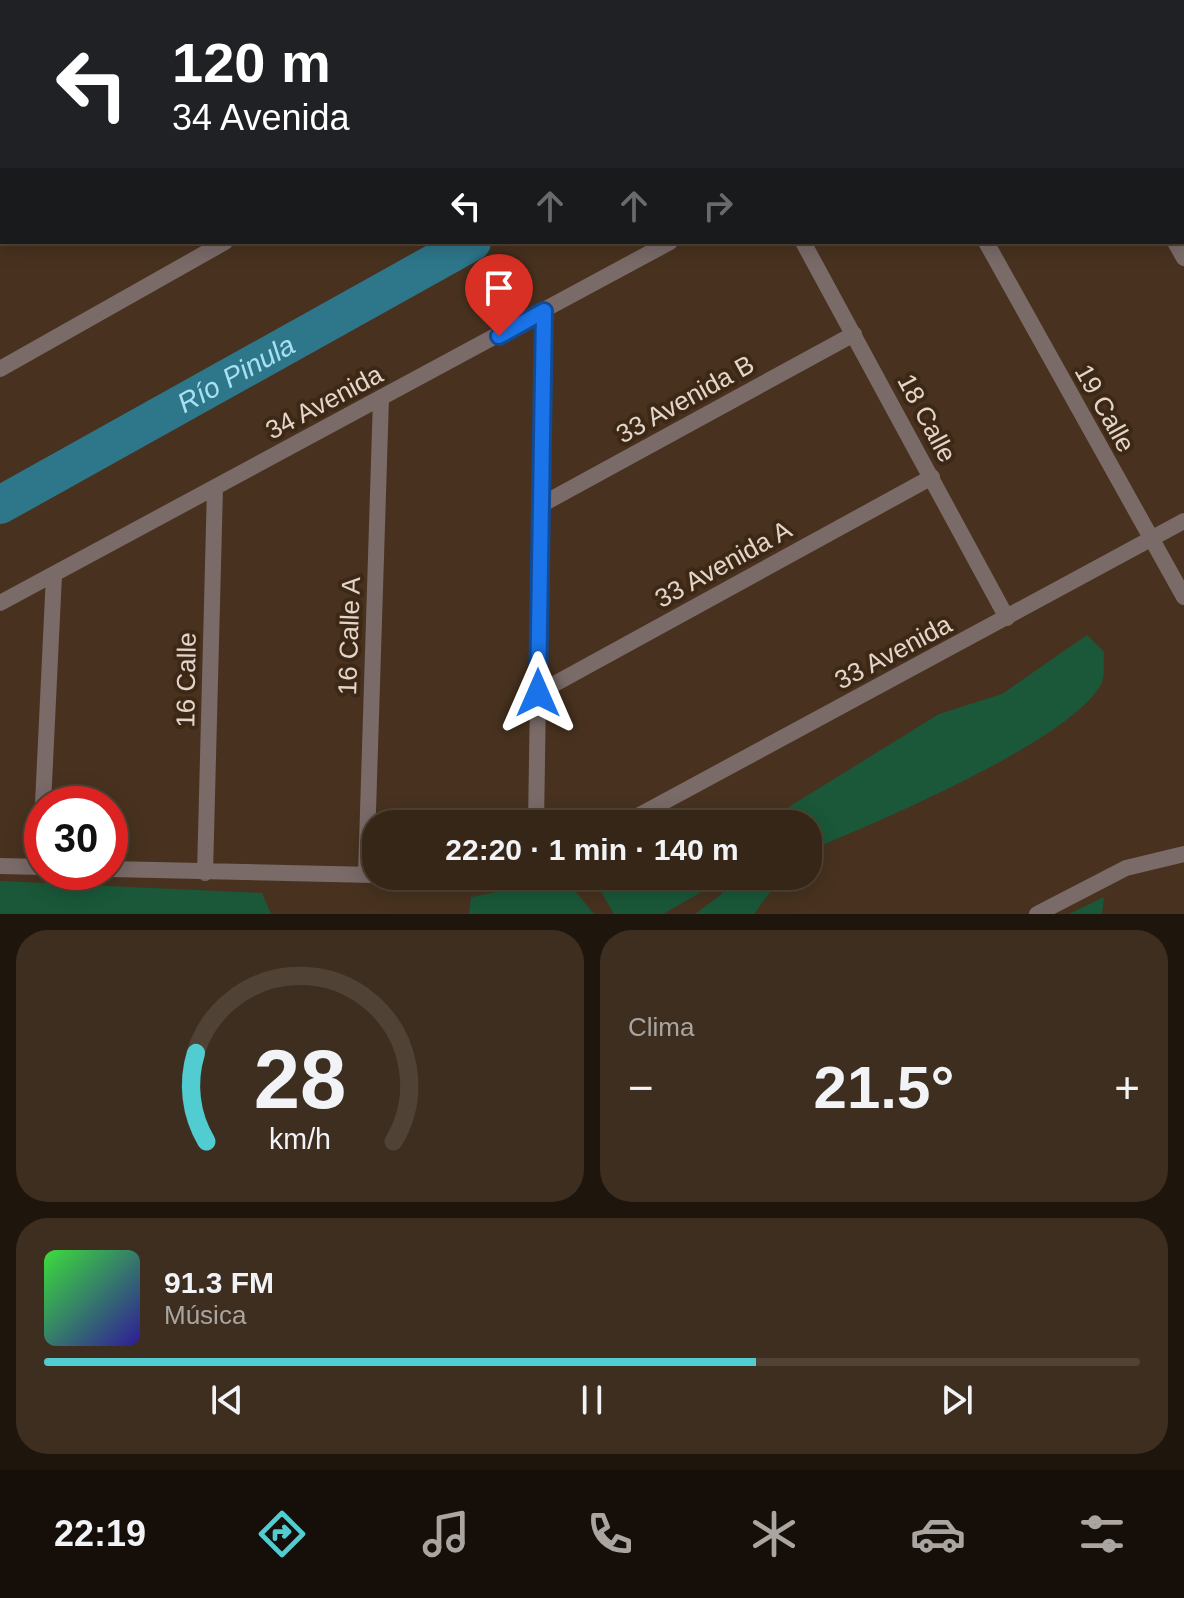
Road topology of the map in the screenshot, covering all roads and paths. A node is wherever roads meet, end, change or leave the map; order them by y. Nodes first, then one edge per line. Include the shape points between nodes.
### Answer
1 (221, 244) edge
2 (666, 244) edge
3 (804, 244) edge
4 (987, 244) edge
5 (544, 311) junction
6 (854, 334) junction
7 (0, 369) edge
8 (381, 398) junction
9 (932, 477) junction
10 (215, 488) junction
11 (539, 506) junction
12 (1184, 521) edge
13 (1152, 538) junction
14 (54, 575) junction
15 (1184, 597) edge
16 (0, 603) edge
17 (1007, 618) junction
18 (538, 693) junction
19 (44, 786) edge
20 (372, 810) edge
21 (536, 810) edge
22 (649, 810) edge
23 (1184, 854) edge
24 (0, 866) edge
25 (24, 866) edge
26 (128, 870) edge
27 (205, 873) junction
28 (362, 875) edge
29 (1037, 914) edge

1 - 7 street
2 - 5 street, 34 Avenida
3 - 6 street, 18 Calle
4 - 13 street, 19 Calle
5 - 8 street, 34 Avenida
5 - 11 street
6 - 9 street, 18 Calle
6 - 11 street, 33 Avenida B
8 - 10 street, 34 Avenida
8 - 20 street, 16 Calle A
9 - 17 street, 18 Calle
9 - 18 street, 33 Avenida A
10 - 14 street, 34 Avenida
10 - 27 street, 16 Calle
11 - 18 street
12 - 13 street, 33 Avenida
13 - 15 street, 19 Calle
13 - 17 street, 33 Avenida
14 - 16 street, 34 Avenida
14 - 19 street
17 - 22 street, 33 Avenida
18 - 21 street
23 - 29 street via 1126,868
24 - 25 street
26 - 27 street
27 - 28 street

